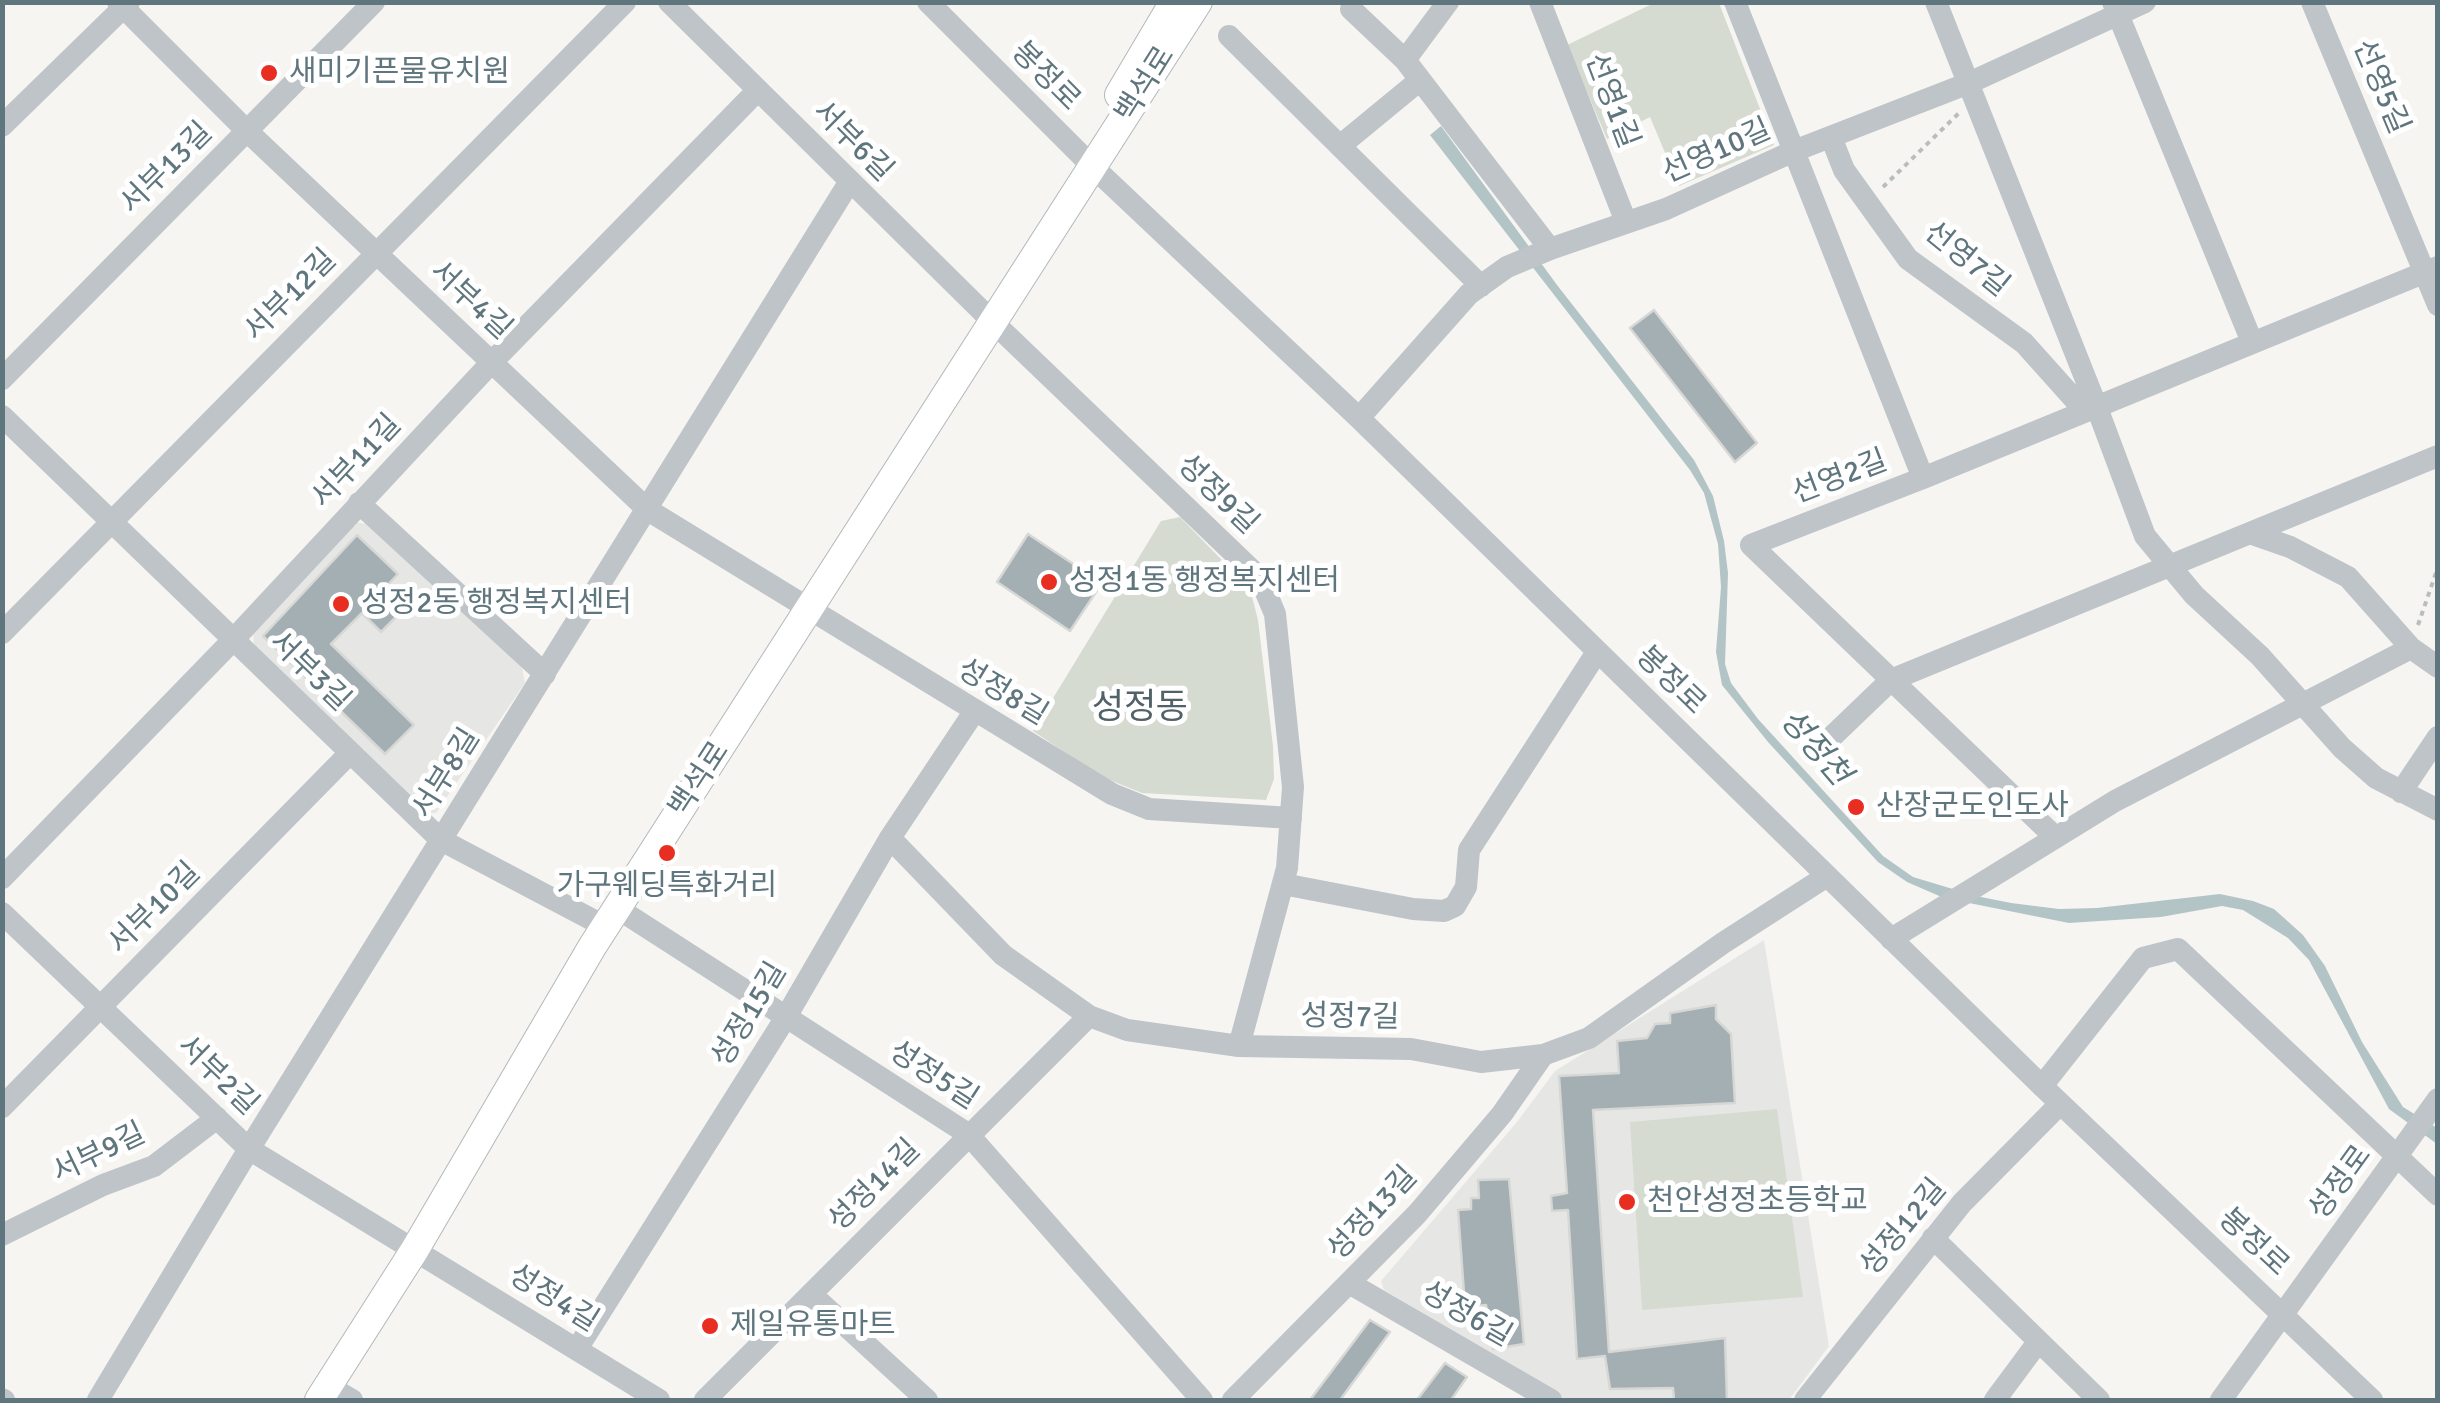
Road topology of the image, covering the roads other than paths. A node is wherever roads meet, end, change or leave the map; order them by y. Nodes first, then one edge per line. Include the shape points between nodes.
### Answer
1 (374, 2) edge
2 (624, 2) edge
3 (669, 2) edge
4 (928, 2) edge
5 (1448, 2) edge
6 (1540, 2) edge
7 (1735, 2) edge
8 (1936, 2) edge
9 (2145, 2) edge
10 (2312, 2) edge
11 (123, 4) edge
12 (1193, 4) edge
13 (2116, 8) edge
14 (1351, 10) dead end
15 (1229, 36) dead end
16 (1405, 60) junction
17 (1420, 80) junction
18 (1968, 83) junction
19 (758, 90) junction
20 (2, 126) edge
21 (247, 130) junction
22 (1831, 137) junction
23 (1341, 145) junction
24 (1794, 151) junction
25 (1092, 166) junction
26 (850, 182) junction
27 (1626, 222) junction
28 (1550, 249) junction
29 (376, 253) junction
30 (2431, 270) edge
31 (1481, 286) junction
32 (2438, 305) edge
33 (994, 323) junction
34 (2252, 342) junction
35 (491, 363) junction
36 (2, 379) edge
37 (2090, 407) junction
38 (2, 416) edge
39 (1359, 418) junction
40 (2438, 456) edge
41 (1922, 478) junction
42 (360, 503) junction
43 (648, 510) junction
44 (110, 520) junction
45 (2250, 534) junction
46 (2168, 567) junction
47 (809, 609) junction
48 (2, 633) edge
49 (233, 640) junction
50 (2411, 648) junction
51 (1598, 652) junction
52 (2438, 667) edge
53 (545, 674) junction
54 (1891, 680) junction
55 (2303, 705) junction
56 (974, 712) junction
57 (2438, 737) edge
58 (350, 753) junction
59 (1815, 753) dead end
60 (2401, 792) junction
61 (2438, 810) edge
62 (1291, 818) junction
63 (2055, 837) junction
64 (890, 838) junction
65 (440, 840) junction
66 (1827, 876) junction
67 (2, 878) edge
68 (1282, 884) junction
69 (2, 913) edge
70 (612, 918) junction
71 (1891, 938) junction
72 (102, 1006) junction
73 (1089, 1016) junction
74 (786, 1017) junction
75 (1239, 1046) junction
76 (1543, 1055) junction
77 (2042, 1086) junction
78 (2060, 1104) junction
79 (2, 1107) edge
80 (2434, 1108) edge
81 (217, 1118) junction
82 (968, 1134) junction
83 (249, 1149) junction
84 (2401, 1150) junction
85 (2438, 1195) edge
86 (2, 1236) edge
87 (1933, 1238) junction
88 (414, 1250) junction
89 (1349, 1284) junction
90 (812, 1294) junction
91 (2284, 1314) junction
92 (2038, 1342) junction
93 (577, 1349) junction
94 (323, 1393) edge
95 (98, 1400) edge
96 (352, 1400) edge
97 (659, 1400) edge
98 (706, 1400) edge
99 (926, 1400) edge
100 (1202, 1400) edge
101 (1233, 1400) edge
102 (1552, 1400) edge
103 (1805, 1400) edge
104 (1995, 1400) edge
105 (2099, 1400) edge
106 (2221, 1400) edge
107 (2372, 1400) edge

1 - 21 street, 서부13길
2 - 29 street, 서부12길
3 - 19 street, 서부6길
4 - 25 street, 봉정로
5 - 16 street
6 - 27 street, 선영1길
7 - 24 street, 선영2길
8 - 18 street
9 - 13 street, 선영10길
10 - 30 street, 선영5길
11 - 20 street
11 - 21 street, 서부4길
12 - 25 main road, 백석로
13 - 18 street, 선영10길
13 - 34 street
14 - 16 street
15 - 23 street
16 - 17 street
17 - 23 street
17 - 28 street
18 - 22 street, 선영10길
18 - 37 street
19 - 26 street, 서부6길
19 - 35 street, 서부11길
21 - 29 street, 서부4길
21 - 36 street, 서부13길
22 - 24 street, 선영10길
22 - 37 street, 선영7길 via 1844,170 1908,259 2024,343
23 - 31 street
24 - 27 street, 선영10길
24 - 41 street, 선영2길
25 - 33 main road, 백석로
25 - 39 street, 봉정로
26 - 33 street, 서부6길
26 - 43 street, 서부8길
27 - 28 street, 선영10길
28 - 31 street, 선영10길
29 - 35 street, 서부4길
29 - 44 street, 서부12길
30 - 32 street, 선영5길
30 - 34 street
31 - 39 street, 선영10길
33 - 47 main road, 백석로
33 - 62 street, 성정9길 via 1260,578 1275,614
34 - 37 street
35 - 42 street, 서부11길
35 - 43 street, 서부4길
37 - 41 street
37 - 46 street via 2145,536
38 - 44 street, 서부3길
39 - 51 street, 봉정로
40 - 45 street
41 - 54 street, 선영2길 via 1751,545
42 - 49 street, 서부11길
42 - 53 street
43 - 47 street, 서부4길
43 - 53 street, 서부8길
44 - 48 street, 서부12길
44 - 49 street, 서부3길
45 - 46 street
45 - 50 street via 2348,577
46 - 54 street
46 - 55 street
47 - 56 street, 성정8길
47 - 70 main road, 백석로
49 - 58 street, 서부3길
49 - 67 street, 서부11길
50 - 52 street
50 - 55 street
51 - 66 street, 봉정로
51 - 68 street via 1470,850 1466,887 1455,906 1413,909
53 - 65 street, 서부8길
54 - 59 street
54 - 63 street, 선영2길
55 - 60 street via 2342,748
55 - 63 street
56 - 62 street, 성정8길 via 1148,809
56 - 64 street, 성정15길
57 - 60 street
58 - 65 street, 서부3길
58 - 72 street, 서부10길
60 - 61 street
62 - 68 street, 성정9길
63 - 71 street
64 - 73 street, 성정7길 via 1003,955
64 - 74 street, 성정15길
65 - 70 street, 서부3길
65 - 83 street, 서부8길
66 - 71 street, 봉정로
66 - 76 street, 성정7길 via 1589,1038
68 - 75 street, 성정9길
69 - 72 street, 서부2길
70 - 74 street, 성정5길
70 - 88 main road, 백석로
71 - 77 street, 봉정로
72 - 79 street, 서부10길
72 - 81 street, 서부2길
73 - 75 street, 성정7길 via 1127,1030
73 - 82 street, 성정14길
74 - 82 street, 성정5길
74 - 93 street, 성정15길
75 - 76 street, 성정7길 via 1411,1049 1481,1062
76 - 89 street, 성정13길 via 1502,1114
77 - 78 street, 봉정로
77 - 84 street via 2143,958 2178,949
78 - 87 street, 성정12길
78 - 91 street, 봉정로
80 - 84 street, 성정로
81 - 83 street, 서부2길
81 - 86 street, 서부9길 via 154,1166
82 - 90 street, 성정14길
82 - 100 street, 성정5길
83 - 88 street, 서부2길
83 - 95 street, 서부8길
84 - 85 street
84 - 91 street, 성정로
87 - 92 street
87 - 103 street, 성정12길
88 - 93 street, 성정4길
88 - 94 main road, 백석로
89 - 101 street, 성정13길
89 - 102 street, 성정6길
90 - 98 street, 성정14길
90 - 99 street
91 - 106 street, 성정로
91 - 107 street, 봉정로
92 - 104 street
92 - 105 street
93 - 97 street, 성정4길
94 - 96 street

